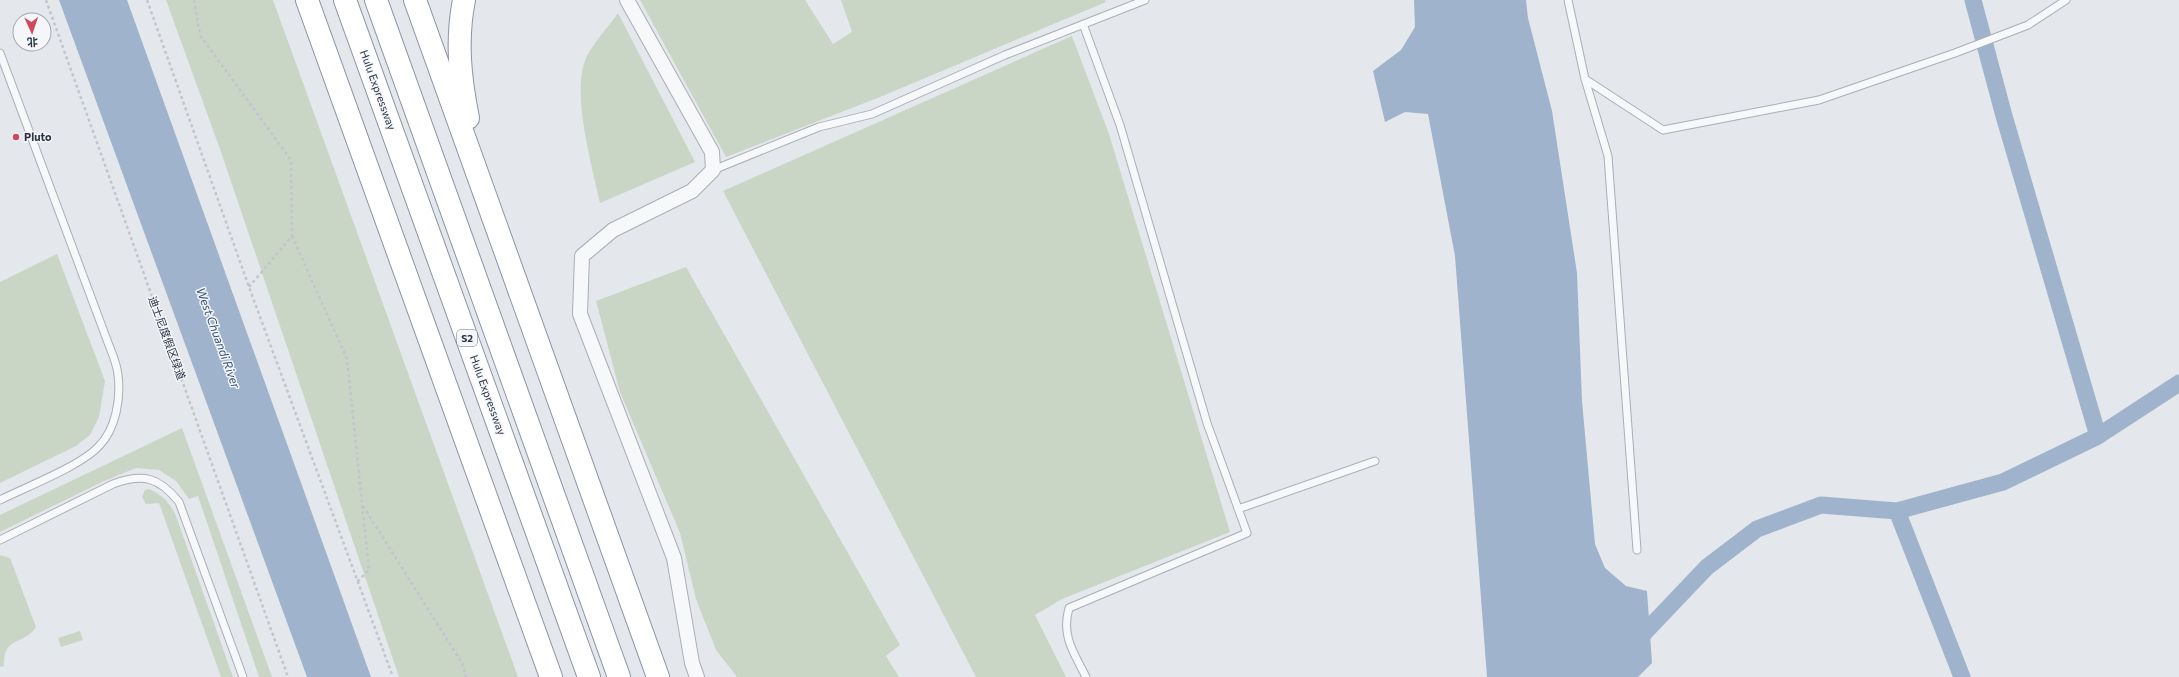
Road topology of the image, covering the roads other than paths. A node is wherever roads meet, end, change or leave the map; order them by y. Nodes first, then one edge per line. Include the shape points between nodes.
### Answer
1 (295, 0) edge
2 (308, 0) edge
3 (345, 0) edge
4 (376, 0) edge
5 (414, 0) edge
6 (464, 0) edge
7 (627, 0) edge
8 (1144, 0) edge
9 (1568, 0) edge
10 (2066, 0) edge
11 (1083, 24) junction
12 (0, 53) edge
13 (1585, 79) junction
14 (713, 170) junction
15 (414, 295) junction
16 (575, 446) junction
17 (1375, 461) dead end
18 (0, 500) edge
19 (1238, 509) junction
20 (0, 540) edge
21 (1637, 550) dead end
22 (243, 677) edge
23 (551, 677) edge
24 (589, 677) edge
25 (619, 677) edge
26 (658, 677) edge
27 (697, 677) edge
28 (1086, 677) edge

1 - 15 highway
2 - 15 highway
3 - 24 highway, Hulu Expressway / S2
4 - 25 highway
5 - 16 highway
6 - 16 highway via 459,51 463,92 472,132
7 - 14 street via 712,152
8 - 11 lane
9 - 13 lane
10 - 13 lane via 2028,25 1819,100 1663,130
11 - 14 lane via 1005,55 872,114 819,127
11 - 19 lane via 1120,125 1207,423
12 - 18 lane via 107,340 118,373 120,397 112,427 100,446 82,460
13 - 21 lane via 1608,156
14 - 27 street via 692,192 613,230 582,256 581,263 580,314 674,558 692,663
15 - 23 highway
16 - 26 highway
17 - 19 lane
19 - 28 lane via 1247,533 1069,608 1066,620 1067,638
20 - 22 lane via 113,484 128,479 144,478 157,481 179,502

